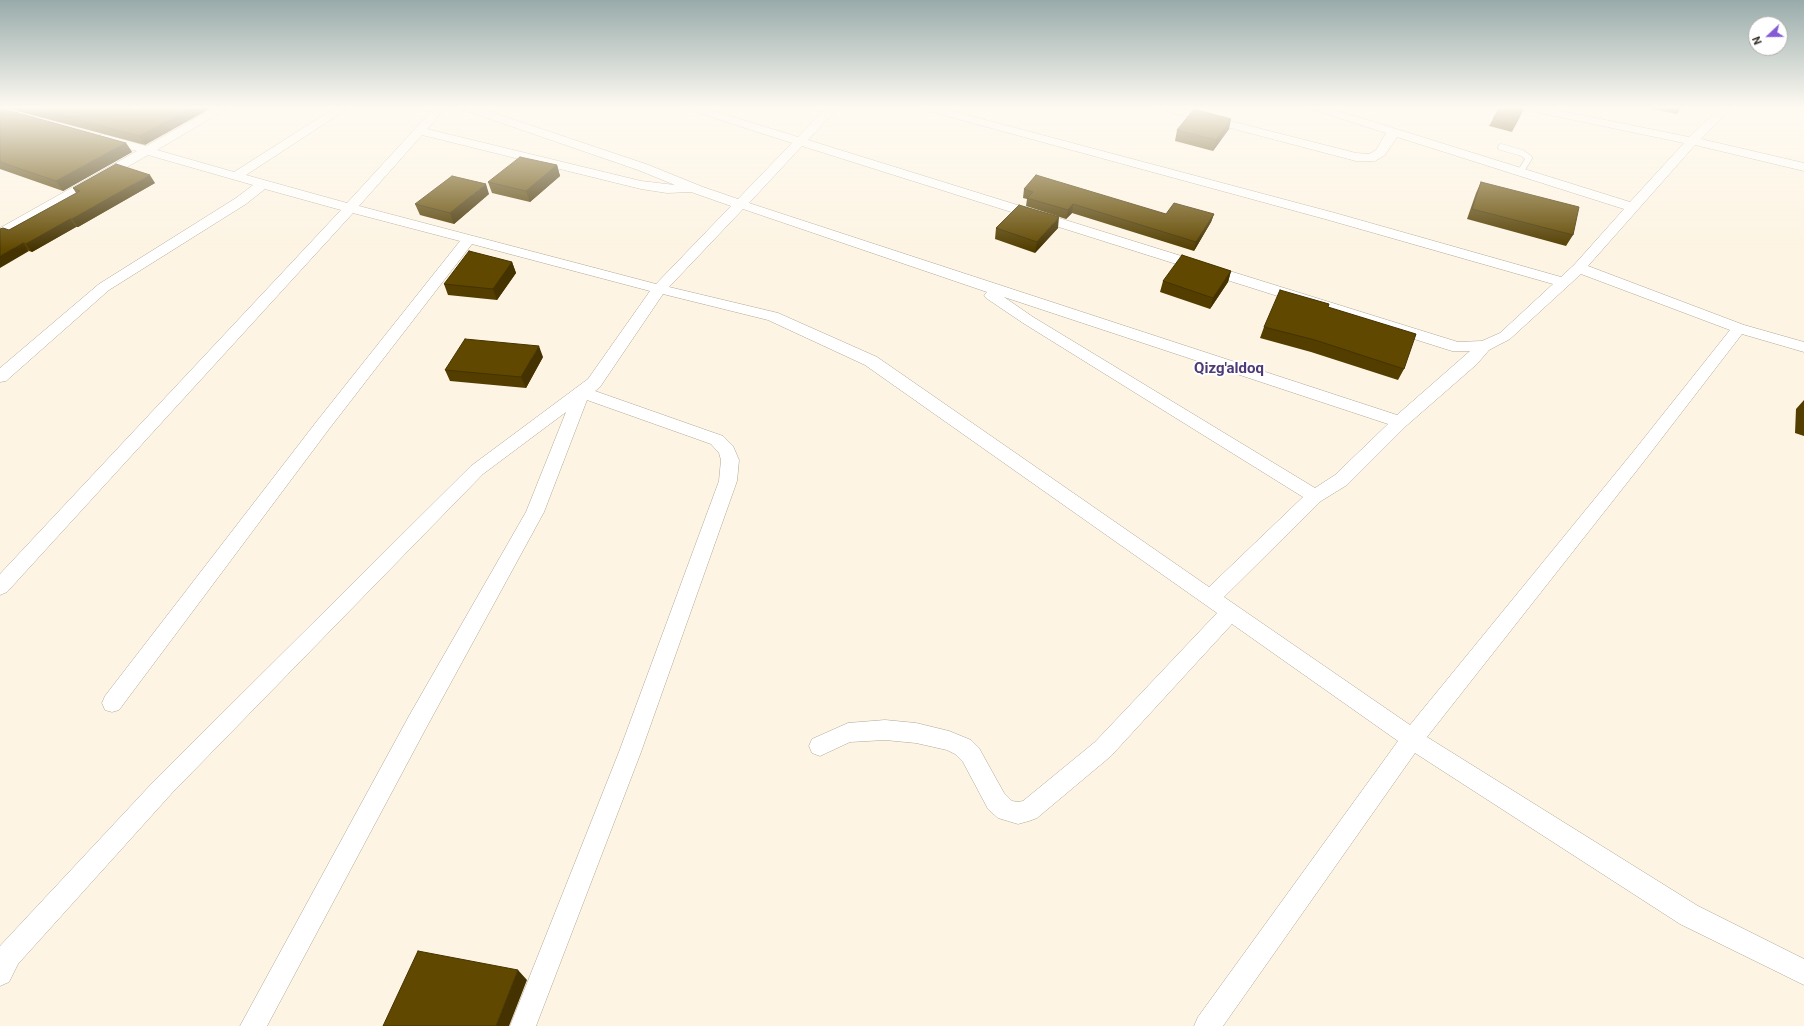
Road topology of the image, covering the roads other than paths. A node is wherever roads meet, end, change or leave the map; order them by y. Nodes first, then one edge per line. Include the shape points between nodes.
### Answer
1 (139, 155) edge
2 (165, 155) edge
3 (269, 155) edge
4 (398, 155) edge
5 (517, 155) edge
6 (606, 155) edge
7 (785, 155) edge
8 (846, 155) edge
9 (1099, 155) edge
10 (1348, 155) edge
11 (1376, 155) edge
12 (1469, 155) edge
13 (1525, 155) edge
14 (1679, 155) edge
15 (1752, 155) edge
16 (1804, 167) edge
17 (1521, 171) junction
18 (236, 176) junction
19 (263, 184) junction
20 (698, 190) junction
21 (740, 203) junction
22 (1632, 207) junction
23 (350, 208) junction
24 (4, 228) edge
25 (469, 239) junction
26 (1579, 268) junction
27 (972, 282) junction
28 (1563, 282) junction
29 (659, 289) junction
30 (1739, 328) junction
31 (1484, 346) junction
32 (1804, 347) edge
33 (0, 377) edge
34 (582, 392) junction
35 (1400, 422) junction
36 (1315, 496) junction
37 (0, 587) edge
38 (1210, 598) junction
39 (1230, 613) junction
40 (112, 703) dead end
41 (1412, 738) junction
42 (820, 746) dead end
43 (1804, 972) edge
44 (0, 973) edge
45 (253, 1026) edge
46 (523, 1026) edge
47 (1207, 1026) edge

1 - 24 street
2 - 18 street
3 - 18 street
4 - 23 street
5 - 20 street via 641,185
6 - 20 street
7 - 21 street
8 - 31 street via 1457,347
9 - 28 street via 1330,216
10 - 11 street via 1371,158
12 - 17 street
13 - 17 lane via 1529,158
14 - 22 street
15 - 16 street
17 - 22 street
18 - 19 street
19 - 23 street
19 - 33 street via 241,201 104,287
20 - 21 street
21 - 27 street
21 - 29 street
22 - 26 street
23 - 25 street
23 - 37 street
25 - 29 street
25 - 40 street
26 - 28 street
26 - 30 street
27 - 35 street
27 - 36 street via 1028,320
28 - 31 street via 1505,336
29 - 34 street via 594,383
29 - 38 street via 773,316 871,361
30 - 32 street
30 - 41 street
31 - 35 street via 1472,360
34 - 44 street via 477,470 164,786 9,955
34 - 45 street via 535,512
34 - 46 street via 717,440 727,450 730,460 728,481 633,745
35 - 36 street via 1341,480
36 - 38 street
38 - 39 street
39 - 41 street
39 - 42 street via 1103,749 1029,810 1018,813 1006,810 996,801 971,755 963,747 949,741 916,733 885,730 848,733
41 - 43 street via 1689,915
41 - 47 street

